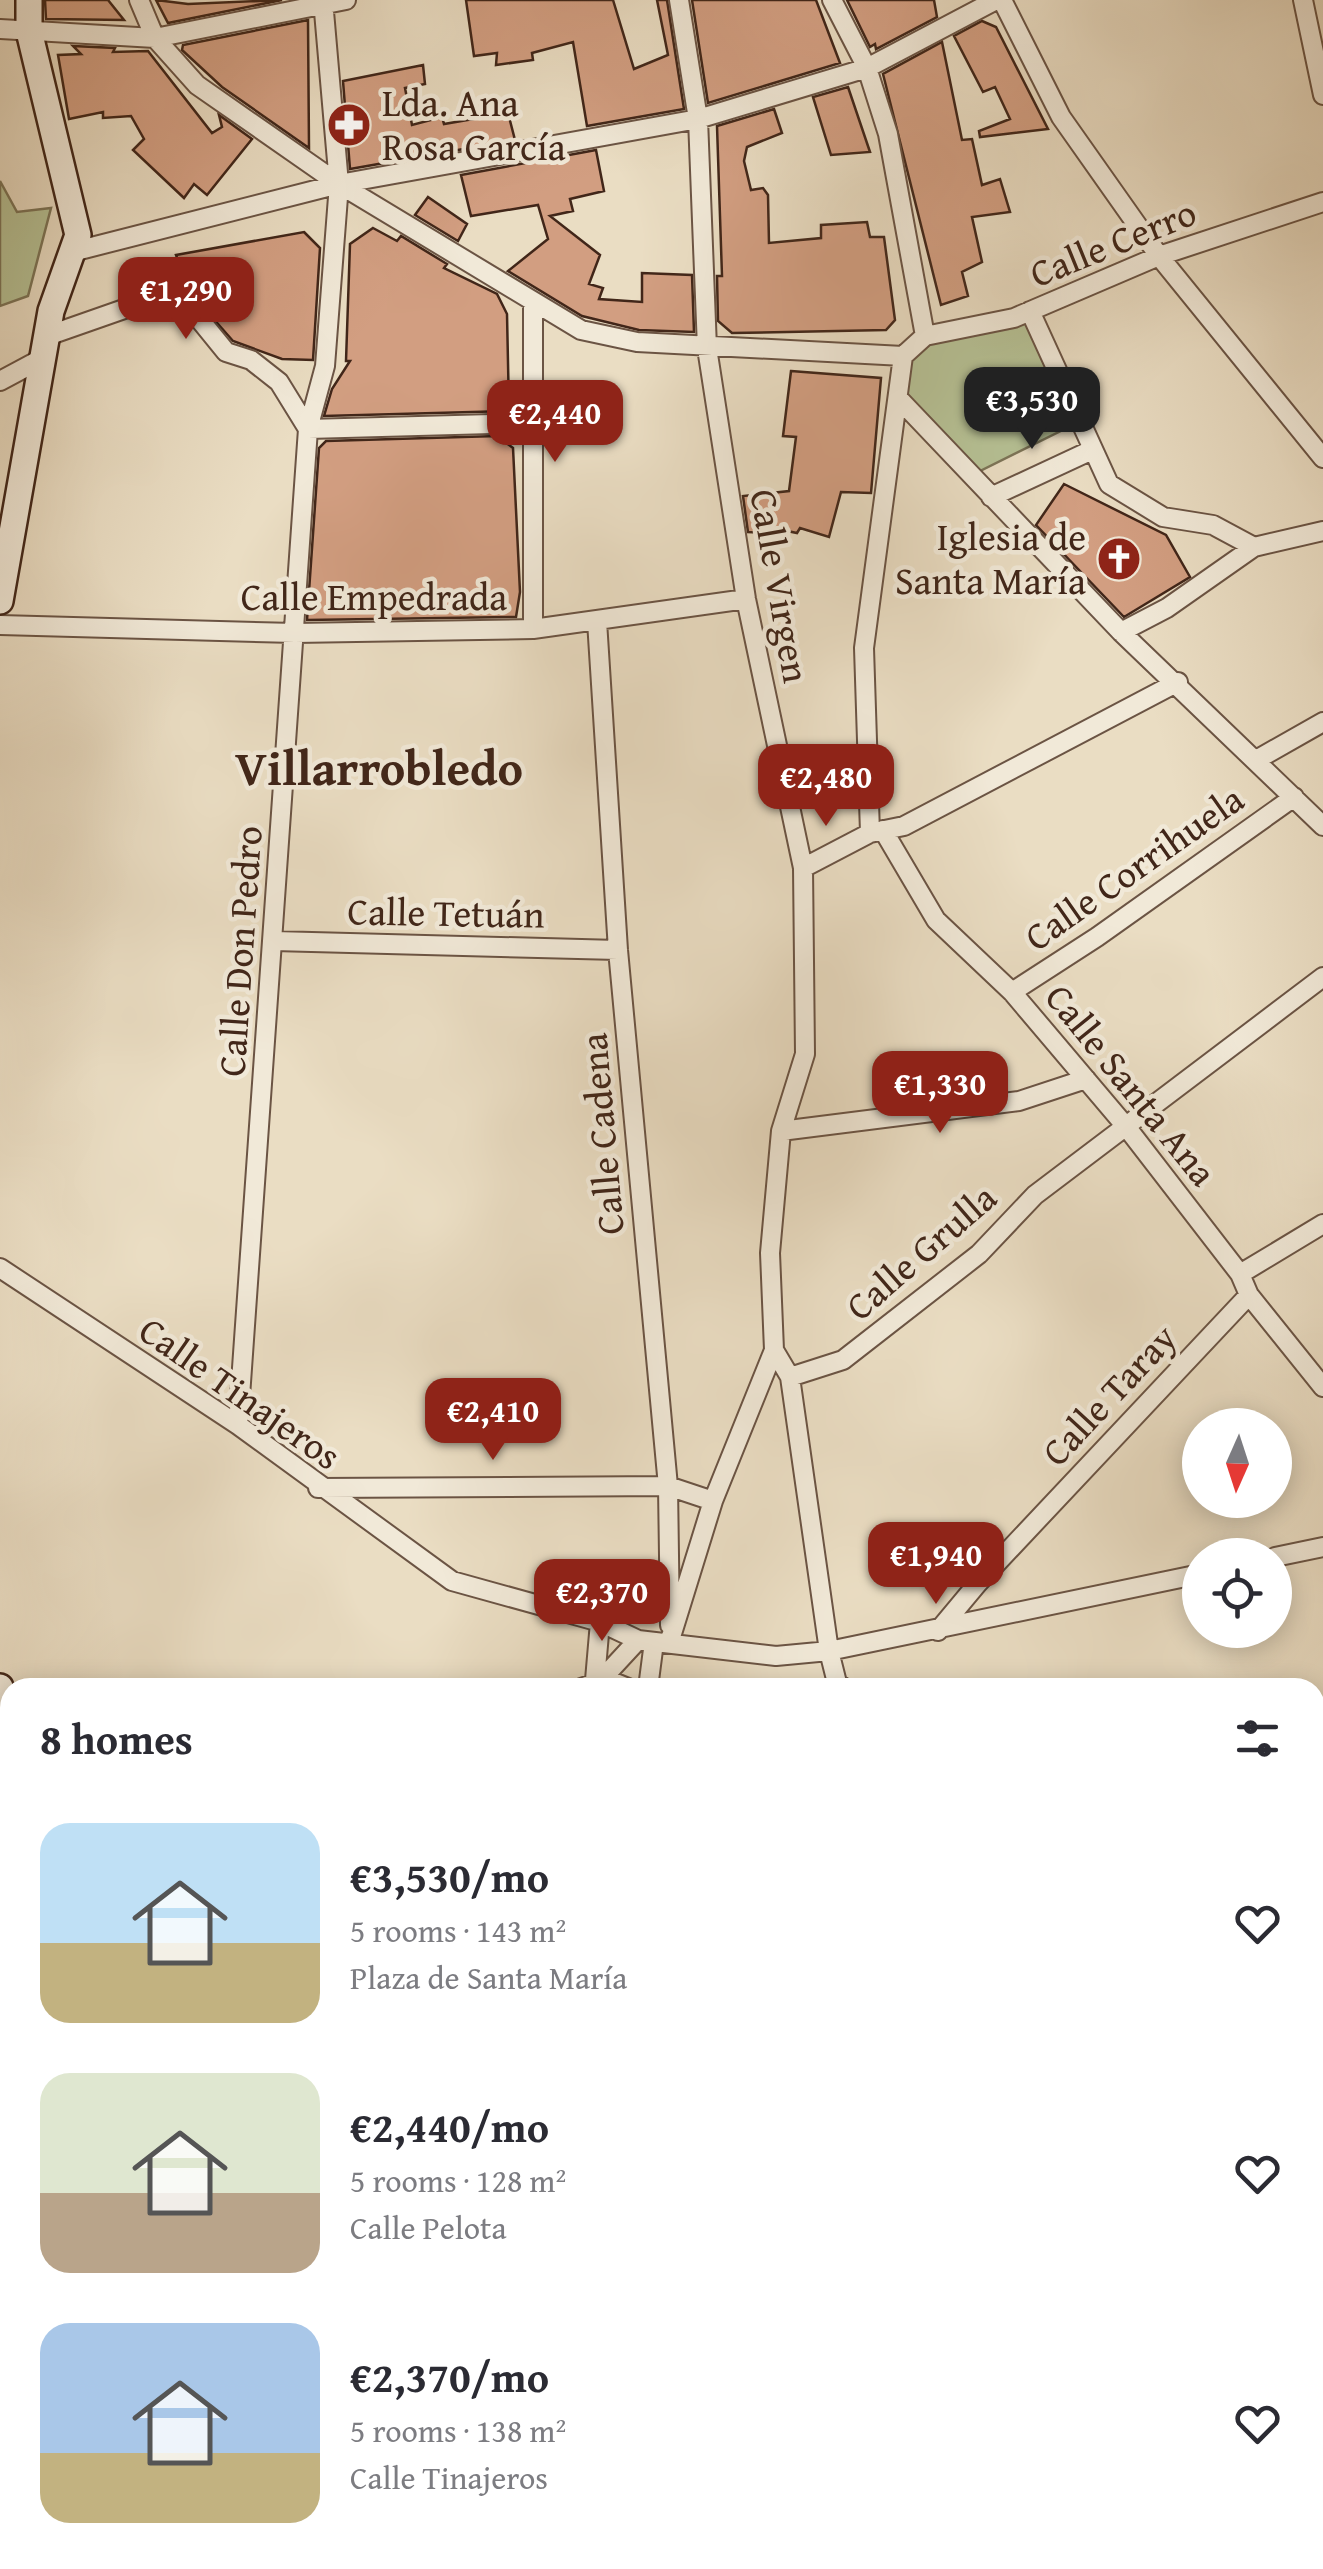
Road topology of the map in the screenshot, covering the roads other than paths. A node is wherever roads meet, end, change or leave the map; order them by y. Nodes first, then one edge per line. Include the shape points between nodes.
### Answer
1 (29, 0) edge
2 (139, 0) edge
3 (346, 0) edge
4 (679, 0) edge
5 (832, 0) edge
6 (999, 0) edge
7 (1303, 0) edge
8 (323, 2) edge
9 (0, 29) edge
10 (28, 31) junction
11 (155, 38) junction
12 (867, 68) junction
13 (1323, 96) edge
14 (698, 119) junction
15 (339, 184) junction
16 (1323, 202) edge
17 (72, 252) junction
18 (1159, 256) junction
19 (532, 302) junction
20 (1030, 312) junction
21 (47, 335) junction
22 (925, 336) junction
23 (708, 348) junction
24 (903, 356) junction
25 (0, 381) edge
26 (900, 400) junction
27 (531, 423) junction
28 (308, 429) junction
29 (1092, 450) junction
30 (1323, 458) edge
31 (991, 498) junction
32 (1323, 530) edge
33 (1254, 547) junction
34 (746, 599) junction
35 (0, 601) edge
36 (598, 621) junction
37 (0, 625) edge
38 (533, 629) junction
39 (1122, 632) junction
40 (295, 633) junction
41 (1178, 682) junction
42 (1323, 722) edge
43 (1256, 760) junction
44 (1294, 797) junction
45 (1323, 826) edge
46 (877, 832) junction
47 (803, 868) junction
48 (274, 941) junction
49 (618, 950) junction
50 (1323, 977) edge
51 (1012, 992) junction
52 (1086, 1078) junction
53 (1128, 1128) junction
54 (782, 1131) junction
55 (1323, 1224) edge
56 (0, 1268) edge
57 (1240, 1274) junction
58 (1249, 1295) junction
59 (774, 1350) junction
60 (790, 1377) junction
61 (1323, 1388) edge
62 (238, 1426) junction
63 (668, 1486) junction
64 (318, 1488) junction
65 (714, 1501) junction
66 (1323, 1547) edge
67 (1292, 1553) edge
68 (1182, 1578) edge
69 (600, 1622) junction
70 (938, 1631) junction
71 (654, 1641) junction
72 (829, 1651) junction
73 (593, 1678) edge
74 (598, 1678) edge
75 (649, 1678) edge
76 (836, 1678) edge

1 - 10 street
2 - 11 street
3 - 8 street
4 - 14 street, Calle Virgen
5 - 12 street
6 - 12 street
6 - 18 street via 1061,117
7 - 13 street
8 - 11 street
8 - 15 street, Calle Don Pedro
9 - 10 street
10 - 11 street
10 - 17 street via 78,235
11 - 15 street via 197,85
12 - 14 street
12 - 22 street via 888,134
14 - 15 street
14 - 23 street, Calle Virgen
15 - 17 street
15 - 19 street
15 - 28 street, Calle Don Pedro via 325,366
16 - 18 street, Calle Cerro
17 - 21 street
18 - 20 street, Calle Cerro
18 - 30 street
19 - 23 street via 582,330
19 - 27 street
20 - 22 street, Calle Cerro
20 - 29 street
21 - 25 street
21 - 28 street via 148,300 187,304 226,352 251,360 279,382
21 - 35 street
22 - 24 street
23 - 24 street
23 - 34 street, Calle Virgen
24 - 26 street, Calle Santa Ana
26 - 31 street
26 - 46 street, Calle Santa Ana via 864,648
27 - 28 street
27 - 38 street
28 - 40 street, Calle Don Pedro
29 - 31 street
29 - 33 street via 1109,484 1163,517 1213,525
31 - 39 street
32 - 33 street
33 - 39 street
34 - 36 street, Calle Empedrada
34 - 47 street, Calle Virgen
36 - 38 street, Calle Empedrada
36 - 49 street, Calle Cadena
37 - 40 street, Calle Empedrada
38 - 40 street, Calle Empedrada
39 - 41 street
40 - 48 street, Calle Don Pedro
41 - 43 street
41 - 46 street via 904,826
42 - 43 street
43 - 44 street
44 - 45 street
44 - 51 street, Calle Corrihuela
46 - 47 street
46 - 51 street, Calle Santa Ana via 936,920
47 - 54 street, Calle Virgen via 805,1054
48 - 49 street, Calle Tetuán
48 - 62 street, Calle Don Pedro
49 - 63 street, Calle Cadena
50 - 53 street, Calle Grulla
51 - 52 street, Calle Santa Ana
52 - 53 street, Calle Santa Ana
52 - 54 street via 1019,1101
53 - 57 street, Calle Santa Ana
53 - 60 street, Calle Grulla via 1035,1196 978,1254 843,1360
54 - 59 street, Calle Virgen via 770,1252
55 - 57 street
56 - 62 street, Calle Tinajeros
57 - 58 street, Calle Santa Ana
58 - 61 street, Calle Santa Ana
58 - 70 street, Calle Taray
59 - 60 street
59 - 65 street, Calle Virgen
60 - 72 street
62 - 64 street, Calle Tinajeros
63 - 64 street
63 - 65 street
63 - 71 street, Calle Cadena
64 - 69 street, Calle Tinajeros via 452,1581
65 - 71 street, Calle Virgen
66 - 67 street
68 - 70 street, Calle Tinajeros
69 - 71 street, Calle Tinajeros
69 - 73 street
70 - 72 street, Calle Tinajeros
71 - 72 street, Calle Tinajeros via 776,1656
71 - 74 street
71 - 75 street
72 - 76 street

